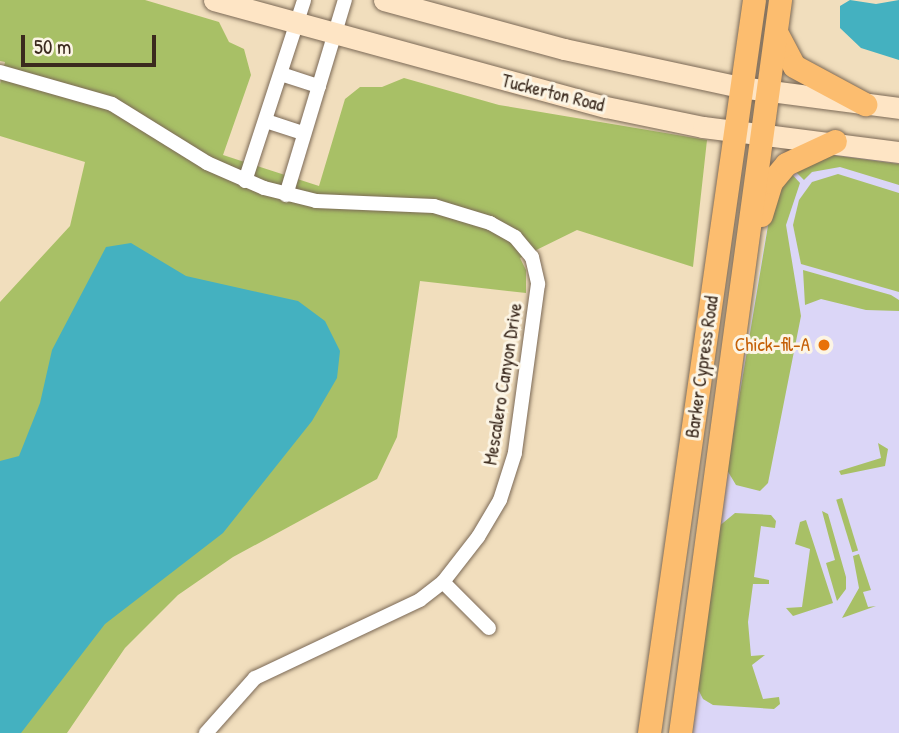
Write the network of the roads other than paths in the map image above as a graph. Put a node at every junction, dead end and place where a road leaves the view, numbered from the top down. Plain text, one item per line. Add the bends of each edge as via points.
1 (215, 0) edge
2 (304, 0) edge
3 (345, 0) edge
4 (384, 0) edge
5 (754, 0) edge
6 (780, 0) edge
7 (297, 24) junction
8 (775, 30) junction
9 (335, 35) junction
10 (0, 72) edge
11 (281, 74) junction
12 (319, 86) junction
13 (740, 87) junction
14 (767, 91) junction
15 (865, 104) junction
16 (899, 107) edge
17 (266, 121) junction
18 (734, 130) junction
19 (760, 133) junction
20 (303, 134) junction
21 (835, 141) junction
22 (899, 152) edge
23 (245, 181) junction
24 (286, 195) junction
25 (744, 261) junction
26 (677, 552) junction
27 (443, 582) junction
28 (489, 628) dead end
29 (681, 722) edge
30 (205, 733) edge
31 (649, 733) edge

1 - 7 main road, Tuckerton Road
2 - 7 street
3 - 9 street
4 - 13 main road via 564,49
5 - 13 main road, Barker Cypress Road
6 - 8 main road, Barker Cypress Road
7 - 9 main road, Tuckerton Road
7 - 11 street
8 - 14 main road, Barker Cypress Road
8 - 15 main road via 794,66
9 - 12 street
9 - 18 main road, Tuckerton Road via 554,95
10 - 23 street, Mescalero Canyon Drive via 113,104
11 - 12 street
11 - 17 street
12 - 20 street
13 - 14 main road
13 - 18 main road, Barker Cypress Road
14 - 15 main road
14 - 19 main road, Barker Cypress Road
15 - 16 main road
17 - 20 street
17 - 23 street
18 - 19 main road, Tuckerton Road
18 - 26 main road, Barker Cypress Road
19 - 21 main road, Tuckerton Road
19 - 25 main road, Barker Cypress Road
20 - 24 street
21 - 22 main road, Tuckerton Road
21 - 25 main road via 806,151 776,174
23 - 24 street, Mescalero Canyon Drive
24 - 27 street, Mescalero Canyon Drive via 316,201 434,206 490,223 515,237 532,257 538,284 515,453 500,500
25 - 29 main road, Barker Cypress Road
26 - 29 main road via 681,619 670,704
26 - 31 main road, Barker Cypress Road
27 - 28 street
27 - 30 street, Mescalero Canyon Drive via 377,622 285,660 255,678

